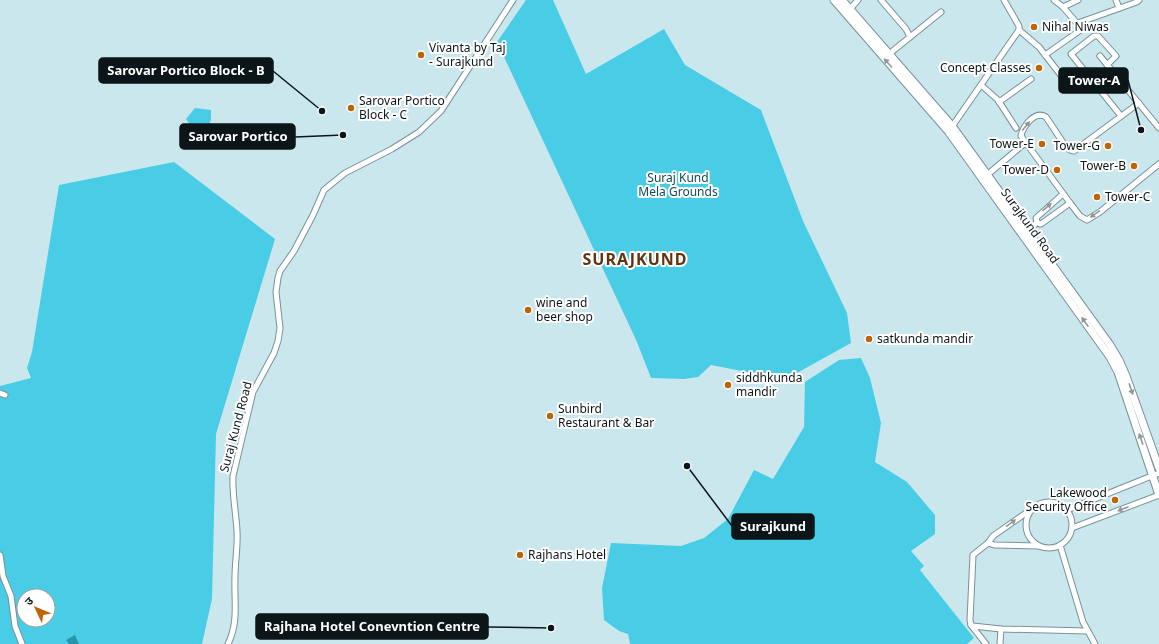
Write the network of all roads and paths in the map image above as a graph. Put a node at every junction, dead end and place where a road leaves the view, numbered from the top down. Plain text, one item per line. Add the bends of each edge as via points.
1 (834, 0) edge
2 (842, 0) edge
3 (858, 0) edge
4 (881, 0) edge
5 (1004, 0) edge
6 (1054, 0) edge
7 (1078, 0) edge
8 (1116, 0) edge
9 (1139, 0) edge
10 (512, 1) edge
11 (1063, 7) junction
12 (1119, 8) junction
13 (850, 9) junction
14 (941, 12) dead end
15 (1078, 23) junction
16 (1019, 30) junction
17 (910, 37) junction
18 (889, 54) junction
19 (1045, 55) junction
20 (1100, 56) dead end
21 (1107, 65) junction
22 (1031, 79) dead end
23 (981, 85) junction
24 (1070, 87) dead end
25 (999, 102) junction
26 (1139, 103) junction
27 (1121, 116) junction
28 (950, 128) junction
29 (1016, 128) dead end
30 (1159, 128) edge
31 (1025, 143) junction
32 (1159, 164) edge
33 (979, 168) junction
34 (987, 175) junction
35 (1063, 194) junction
36 (1070, 203) junction
37 (1037, 222) junction
38 (1027, 235) junction
39 (1159, 468) edge
40 (1156, 474) edge
41 (1159, 495) edge
42 (1036, 506) junction
43 (1067, 510) junction
44 (1072, 528) junction
45 (988, 543) junction
46 (1060, 545) junction
47 (1039, 546) junction
48 (0, 555) edge
49 (971, 624) junction
50 (1001, 629) junction
51 (1087, 631) junction
52 (22, 644) edge
53 (228, 644) edge
54 (986, 644) edge
55 (1000, 644) edge
56 (1095, 644) edge

28 -> 1 main road, Surajkund Road
2 - 13 main road, Surajkund Road
3 - 13 street
4 - 17 street via 906,28
5 - 16 street
6 - 11 street
7 - 11 street
8 - 12 street
9 - 12 street
10 - 53 street, Suraj Kund Road via 441,111 419,132 345,173 327,186 294,251 280,271 276,285 280,328 278,341 253,392 233,476 238,536 236,622
11 - 15 street
12 - 15 street
13 - 18 main road, Surajkund Road
14 - 17 street
15 - 19 street via 1082,27 1081,30
16 - 19 street
16 - 23 street
17 - 18 street
18 - 28 main road, Surajkund Road
19 - 24 street
20 - 21 street
21 - 26 street
21 - 27 street via 1116,56 1098,36 1094,36 1071,54
22 - 25 street
23 - 25 street
23 - 28 street
25 - 29 street
26 - 27 street
26 - 30 street
31 -> 27 street via 1021,136 1022,131 1038,115 1046,117 1066,147 1074,151
28 - 33 main road, Surajkund Road
31 - 34 street
31 - 35 street
32 -> 36 street via 1087,220 1080,216
33 - 34 main road, Surajkund Road
33 - 38 main road, Surajkund Road
34 - 38 main road, Surajkund Road
35 - 36 street
37 -> 35 street via 1036,218
36 - 37 street via 1041,224
37 - 38 street
38 -> 39 main road, Surajkund Road via 1119,360
40 -> 38 main road, Surajkund Road via 1114,363
40 - 41 main road, Surajkund Road
40 - 43 street
41 -> 44 street
42 - 43 street via 1052,502 1061,504
45 -> 42 street via 993,536
42 - 47 street via 1029,513 1026,522 1027,532
43 - 44 street via 1072,518
44 - 46 street via 1068,538
45 - 47 street
45 - 49 street via 973,556
46 - 47 street via 1050,548
46 - 51 street
48 - 52 street via 3,576 11,596 15,626
49 - 50 street
49 - 54 street
50 - 51 street
50 - 55 street
51 - 56 street

